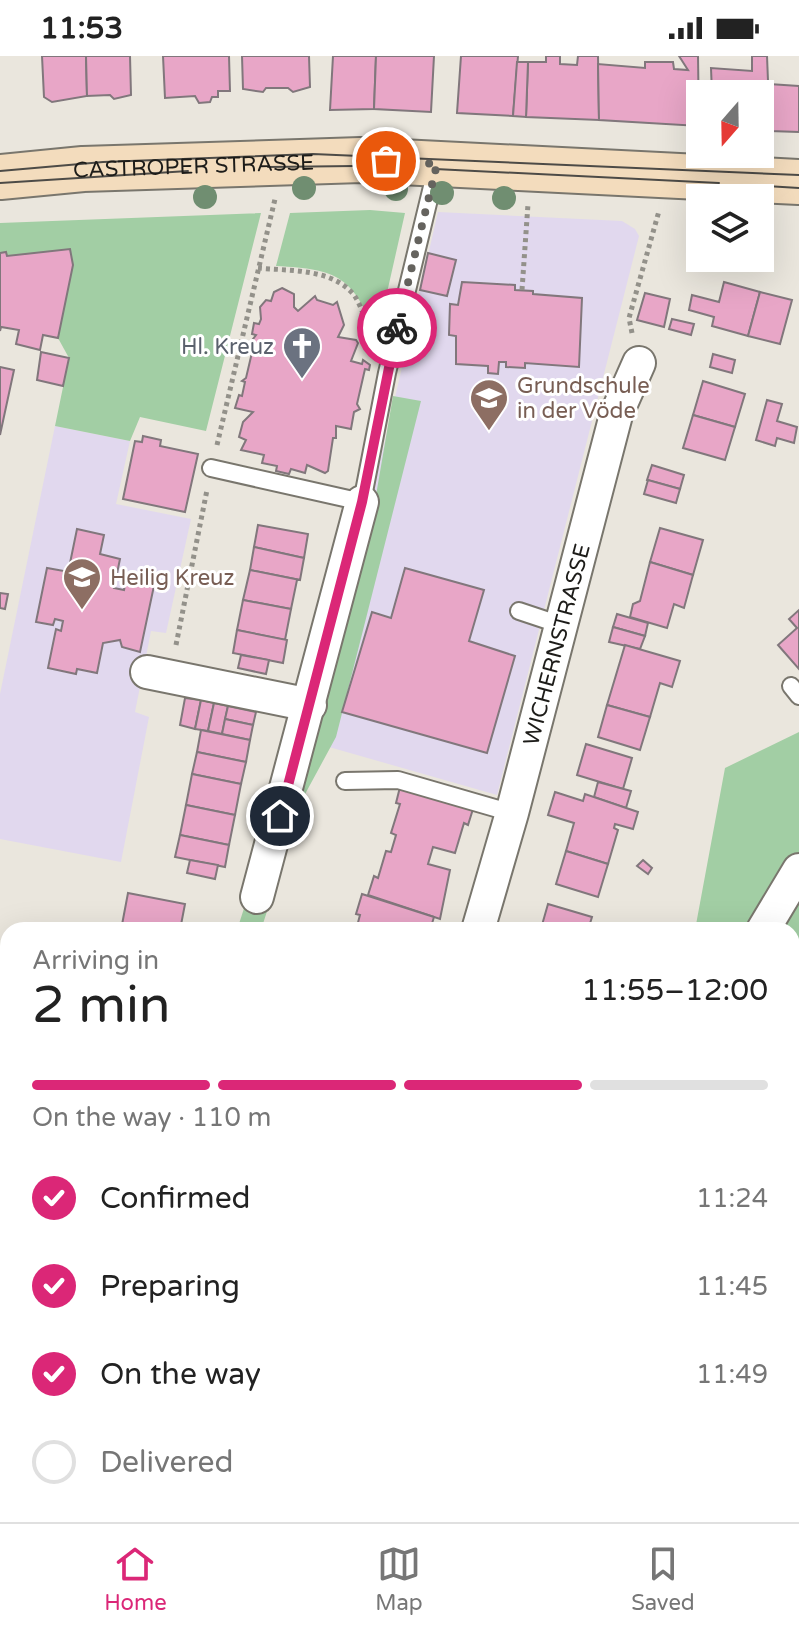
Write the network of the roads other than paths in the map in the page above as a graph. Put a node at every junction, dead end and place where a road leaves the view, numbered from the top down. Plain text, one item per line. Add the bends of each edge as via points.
1 (437, 164) junction
2 (0, 177) edge
3 (799, 182) edge
4 (639, 363) road end
5 (211, 468) road end
6 (362, 502) junction
7 (519, 611) dead end
8 (561, 625) junction
9 (158, 674) road end
10 (310, 705) junction
11 (345, 781) dead end
12 (512, 813) junction
13 (799, 870) edge
14 (257, 897) dead end
15 (480, 922) edge
16 (768, 922) edge

1 - 2 main road, CASTROPER STRASSE via 287,161
1 - 3 main road, CASTROPER STRASSE
1 - 6 lane
4 - 8 street, WICHERNSTRASSE via 616,415
5 - 6 lane
6 - 10 street
7 - 8 lane
8 - 12 street, WICHERNSTRASSE
9 - 10 street
10 - 14 street
11 - 12 lane via 398,780
12 - 15 street, WICHERNSTRASSE
13 - 16 street

